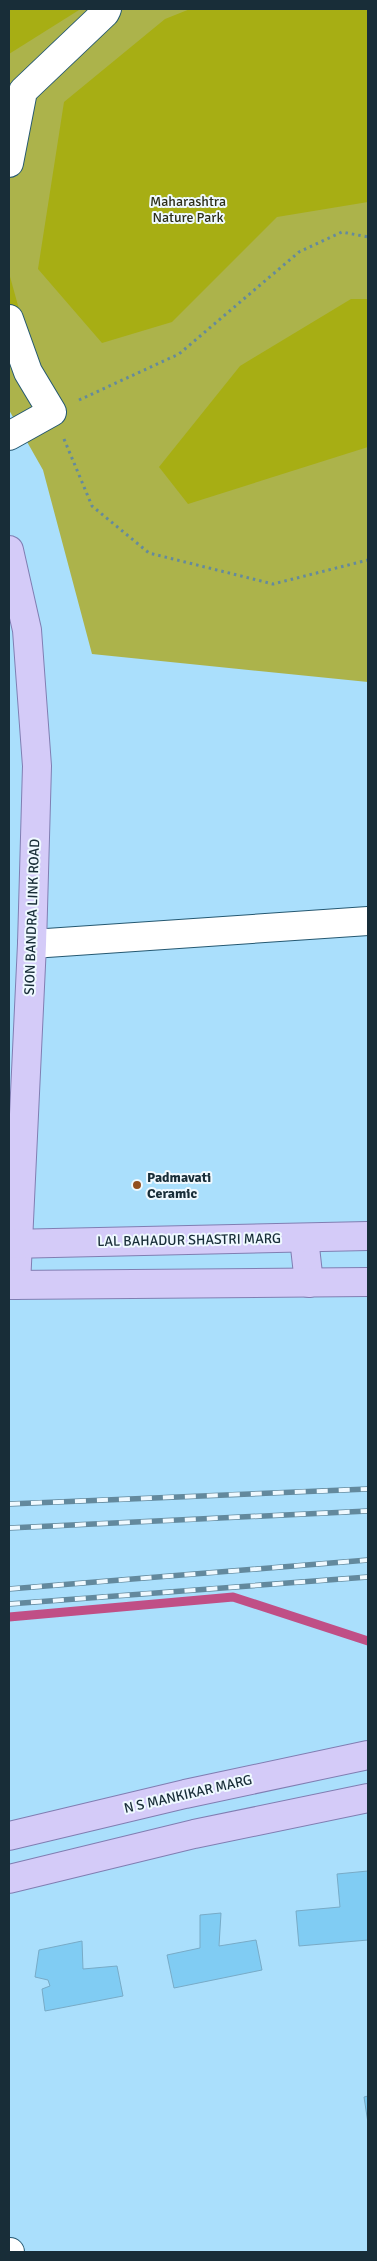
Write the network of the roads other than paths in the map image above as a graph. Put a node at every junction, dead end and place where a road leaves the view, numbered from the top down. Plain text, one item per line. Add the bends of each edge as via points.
1 (107, 9) edge
2 (9, 163) edge
3 (9, 319) edge
4 (9, 436) edge
5 (9, 550) edge
6 (368, 921) edge
7 (32, 944) junction
8 (368, 1236) edge
9 (304, 1238) junction
10 (14, 1244) edge
11 (368, 1282) edge
12 (308, 1283) junction
13 (12, 1285) edge
14 (368, 1755) edge
15 (185, 1794) junction
16 (368, 1798) edge
17 (194, 1834) junction
18 (9, 1836) edge
19 (9, 1879) edge

1 - 2 street via 23,91
3 - 4 street via 28,372 52,412
5 - 7 main road, SION BANDRA LINK ROAD via 27,630 37,766
6 - 7 street
7 - 10 main road, SION BANDRA LINK ROAD
8 - 9 main road, LAL BAHADUR SHASTRI MARG
9 - 10 main road, LAL BAHADUR SHASTRI MARG
9 - 12 main road
10 - 13 main road, SION BANDRA LINK ROAD
11 - 12 main road
12 - 13 main road
14 - 15 main road, N S MANKIKAR MARG
15 - 17 main road
15 - 18 main road, N S MANKIKAR MARG
16 - 17 main road
17 - 19 main road

